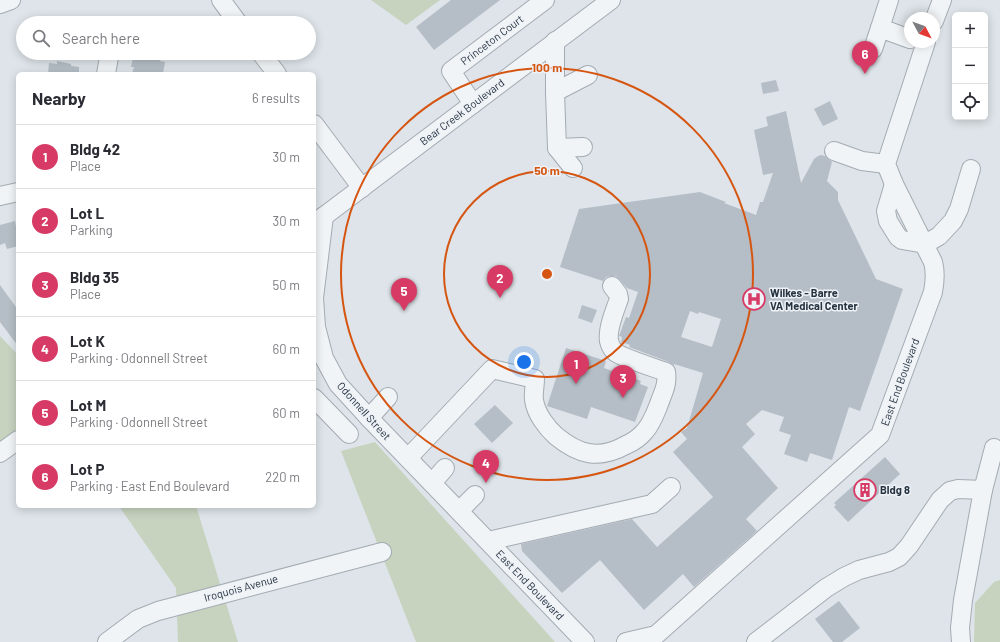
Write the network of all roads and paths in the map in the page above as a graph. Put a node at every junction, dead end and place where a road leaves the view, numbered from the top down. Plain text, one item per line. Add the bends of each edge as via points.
1 (11, 0) edge
2 (221, 0) edge
3 (546, 0) edge
4 (889, 0) edge
5 (942, 0) edge
6 (607, 1) edge
7 (0, 4) edge
8 (937, 12) edge
9 (233, 16) edge
10 (880, 28) junction
11 (904, 36) edge
12 (555, 41) junction
13 (918, 48) edge
14 (873, 49) dead end
15 (266, 60) edge
16 (275, 72) edge
17 (588, 75) dead end
18 (555, 92) junction
19 (473, 104) junction
20 (316, 127) edge
21 (583, 147) dead end
22 (557, 148) junction
23 (834, 151) dead end
24 (886, 164) junction
25 (573, 168) dead end
26 (971, 169) dead end
27 (362, 188) junction
28 (16, 192) edge
29 (0, 196) edge
30 (319, 220) edge
31 (924, 244) junction
32 (316, 267) edge
33 (612, 286) dead end
34 (316, 327) edge
35 (388, 397) dead end
36 (316, 400) edge
37 (369, 418) junction
38 (349, 434) dead end
39 (16, 442) edge
40 (994, 448) dead end
41 (0, 454) edge
42 (408, 458) junction
43 (445, 468) dead end
44 (432, 483) junction
45 (671, 487) dead end
46 (983, 490) junction
47 (475, 495) dead end
48 (459, 511) junction
49 (482, 535) junction
50 (382, 552) dead end
51 (108, 642) edge
52 (584, 642) edge
53 (626, 642) edge
54 (756, 642) edge
55 (961, 642) edge

1 - 7 street
2 - 9 street
3 - 19 street, Princeton Court via 450,71
4 - 10 street
5 - 8 street
6 - 12 street, Bear Creek Boulevard
10 - 11 street
10 - 14 street
12 - 18 street
12 - 19 street, Bear Creek Boulevard
13 - 24 street
15 - 16 street
17 - 18 street
18 - 22 street
19 - 27 street, Bear Creek Boulevard
20 - 27 street
21 - 22 street
22 - 25 street
23 - 24 street via 862,161
24 - 31 street, East End Boulevard
26 - 31 street via 953,221 939,236
27 - 30 street, Bear Creek Boulevard
28 - 29 street
30 - 32 street, Odonnell Street
31 - 53 street, East End Boulevard via 935,269 933,292 880,435 656,635
33 - 42 street via 619,299 610,332 611,347 623,356 666,372 667,381 653,420 634,441 604,454 589,454 575,449 550,430 541,417 534,401 535,379 492,365
34 - 37 street, Odonnell Street via 324,358 338,384
35 - 37 street
36 - 38 street
37 - 42 street, Odonnell Street
39 - 41 street
40 - 46 street
42 - 44 street, Odonnell Street
43 - 44 street
44 - 48 street, Odonnell Street
45 - 49 street via 652,504
46 - 54 street via 950,491 940,500 899,557 844,577
46 - 55 street via 963,600
47 - 48 street
48 - 49 street, Odonnell Street
49 - 52 street, East End Boulevard
50 - 51 street, Iroquois Avenue via 158,611 138,619

